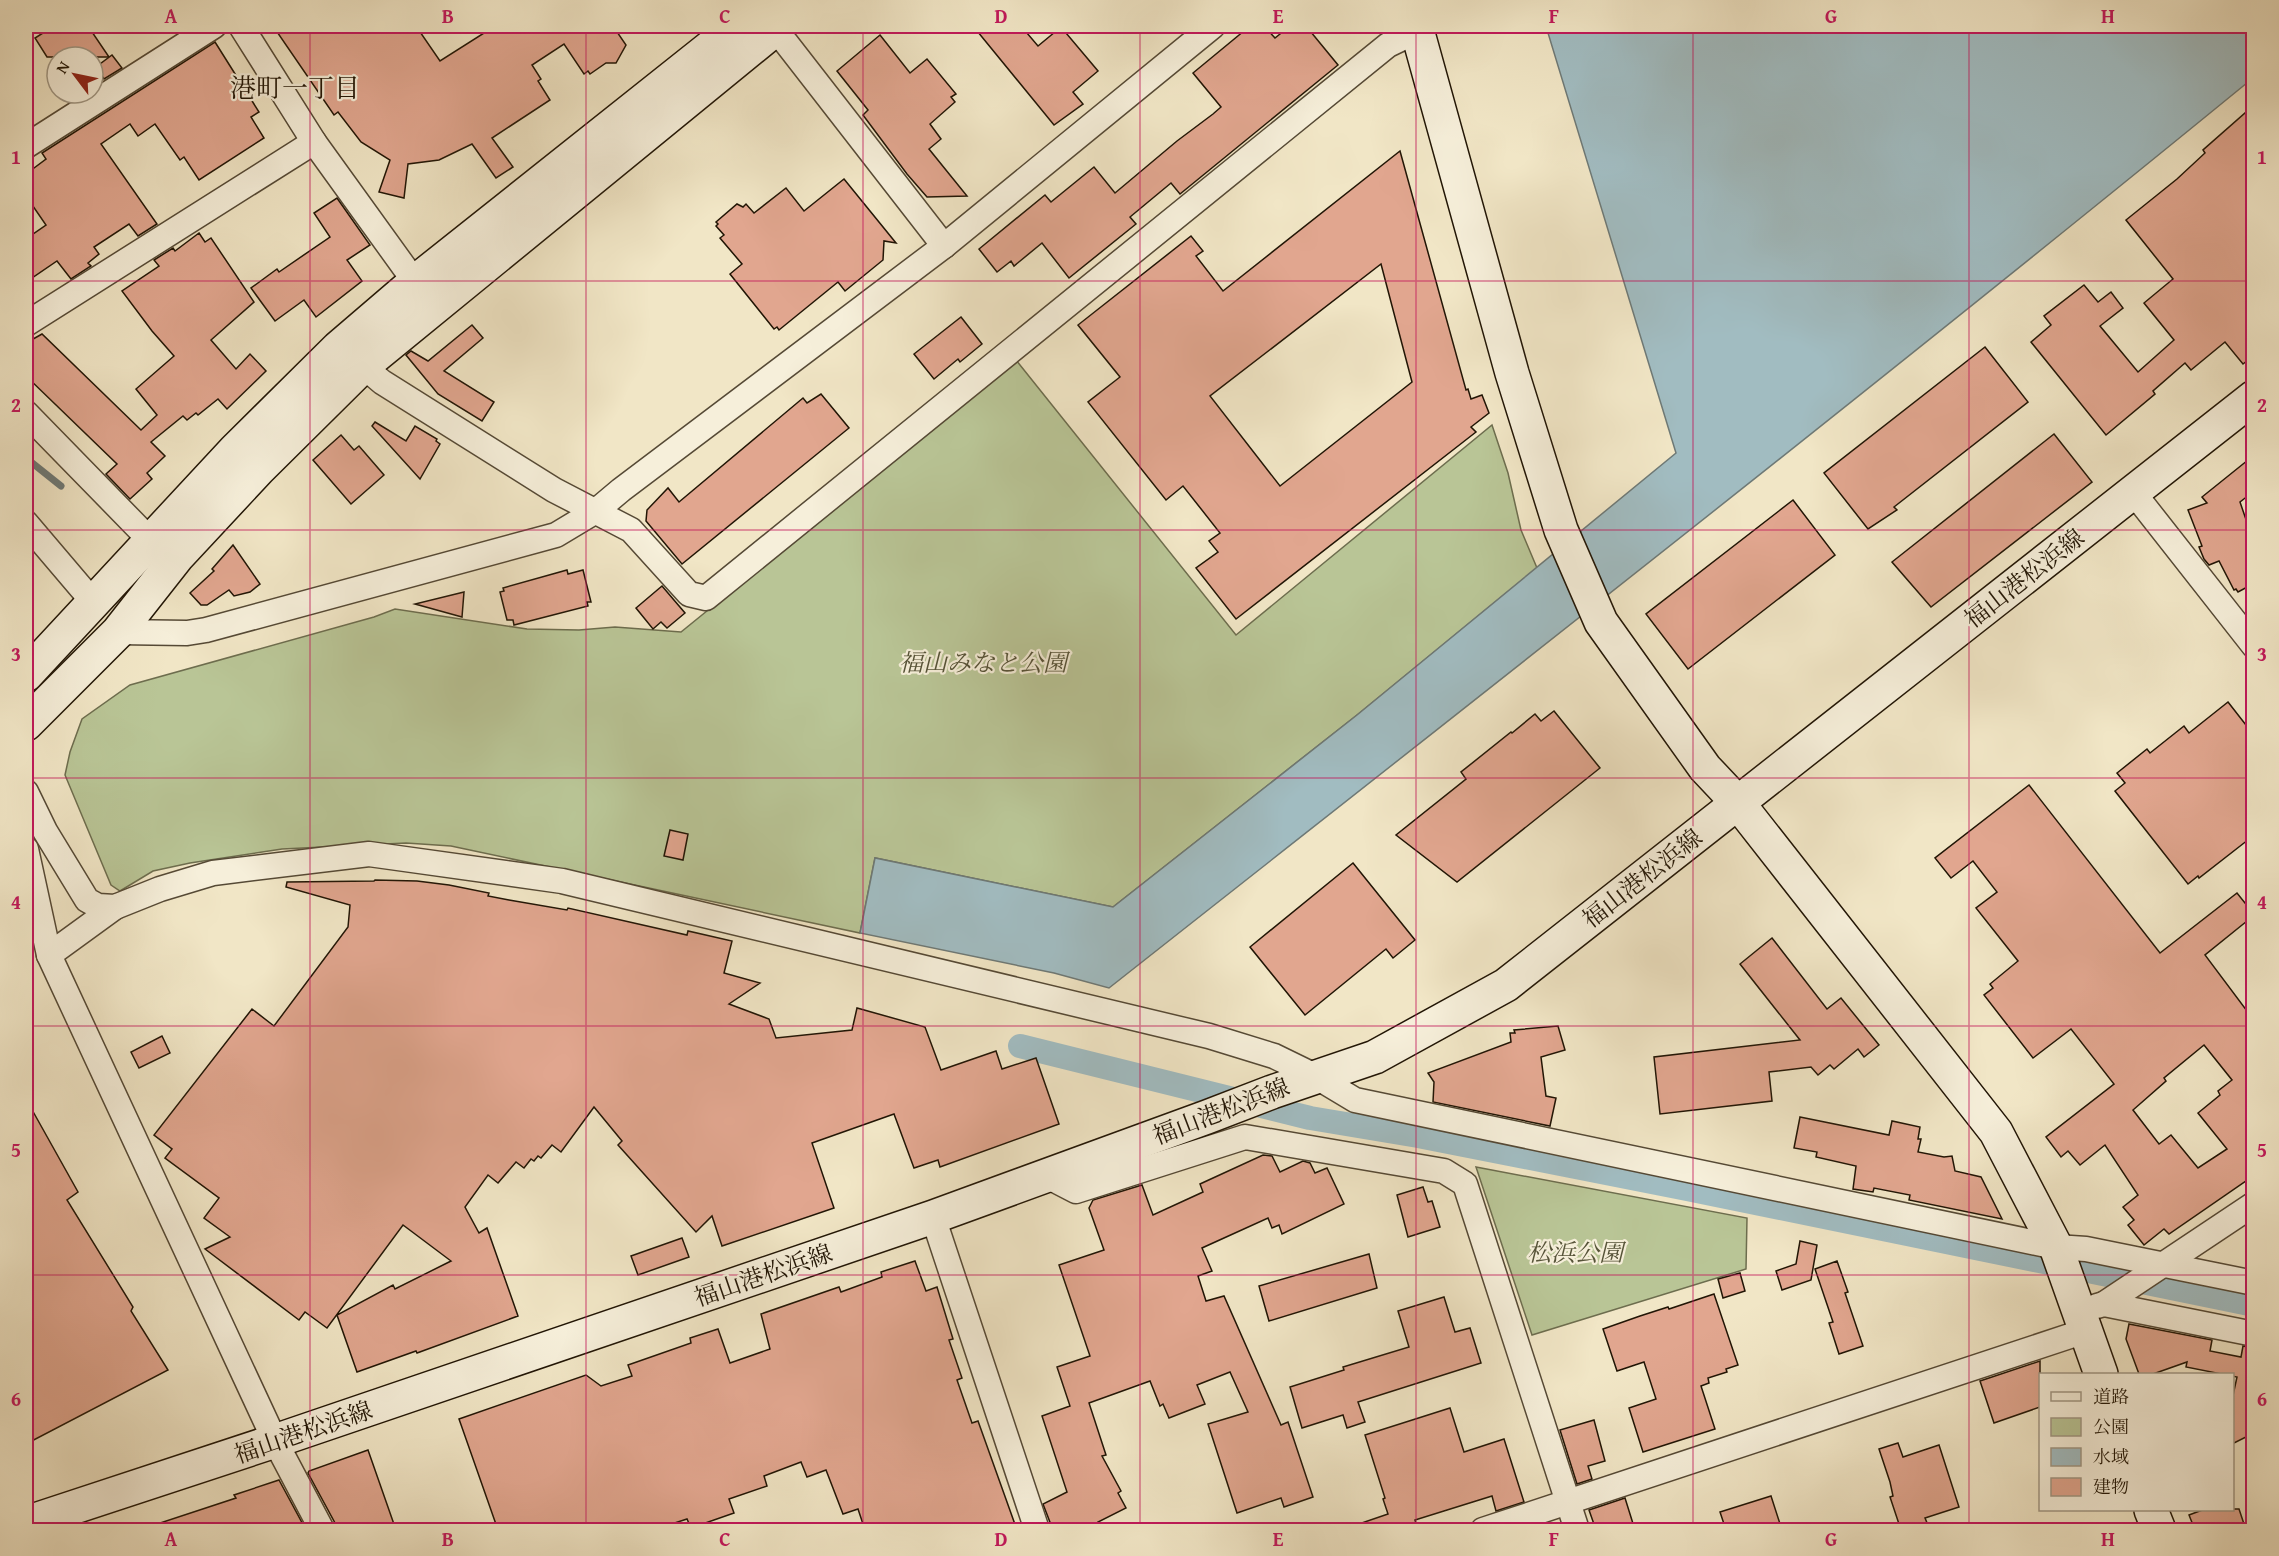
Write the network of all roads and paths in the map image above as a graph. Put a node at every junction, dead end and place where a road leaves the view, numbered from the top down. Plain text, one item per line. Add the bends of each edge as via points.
1 (214, 26) edge
2 (241, 26) edge
3 (737, 26) edge
4 (776, 26) edge
5 (1213, 26) edge
6 (1417, 28) edge
7 (314, 142) junction
8 (26, 146) edge
9 (944, 246) junction
10 (415, 282) junction
11 (26, 324) edge
12 (363, 366) junction
13 (2253, 397) edge
14 (26, 413) edge
15 (2133, 492) junction
16 (596, 511) junction
17 (26, 523) edge
18 (151, 541) junction
19 (94, 603) junction
20 (118, 632) junction
21 (2253, 646) edge
22 (26, 675) edge
23 (26, 724) edge
24 (26, 792) edge
25 (1738, 803) junction
26 (26, 849) edge
27 (115, 907) junction
28 (49, 955) junction
29 (1315, 1076) junction
30 (1047, 1176) junction
31 (2253, 1204) edge
32 (933, 1216) junction
33 (2056, 1247) junction
34 (2162, 1264) junction
35 (2253, 1283) edge
36 (2090, 1315) junction
37 (2253, 1334) edge
38 (2101, 1373) edge
39 (275, 1441) junction
40 (1568, 1503) junction
41 (2152, 1511) edge
42 (26, 1523) edge
43 (322, 1530) edge
44 (1037, 1530) edge
45 (1483, 1530) edge
46 (1577, 1530) edge
47 (2159, 1530) edge

1 - 8 street
2 - 7 street
3 - 10 street
4 - 9 street
4 - 12 street
5 - 9 street
6 - 16 street via 1388,45 706,598 689,594 631,530
6 - 25 street via 1518,394 1561,530 1601,622 1705,768
7 - 10 street
7 - 11 street
9 - 16 street
10 - 18 street via 330,356
12 - 16 street via 382,382 554,490
12 - 20 street via 242,486 177,557
13 - 15 street, 福山港松浜線
14 - 18 street
15 - 21 street
15 - 25 street, 福山港松浜線
16 - 20 street via 556,535 206,630
17 - 19 street
18 - 19 street
19 - 22 street
20 - 23 street
24 - 27 street via 87,900 98,906
25 - 29 street, 福山港松浜線 via 1506,985 1375,1057
25 - 33 street via 1996,1132
26 - 28 street
27 - 28 street
27 - 29 street via 213,873 369,854 392,857 574,884 1209,1036 1274,1056
28 - 39 street
29 - 30 street, 福山港松浜線
29 - 33 street via 1355,1100
30 - 32 street, 福山港松浜線
30 - 40 street via 1076,1191 1245,1137 1444,1171 1458,1179 1465,1184
31 - 34 street
32 - 39 street, 福山港松浜線
32 - 44 street
33 - 34 street
33 - 36 street
34 - 35 street
34 - 36 street
36 - 37 street
36 - 38 street
36 - 40 street
39 - 42 street, 福山港松浜線
39 - 43 street
40 - 45 street
40 - 46 street
41 - 47 street

